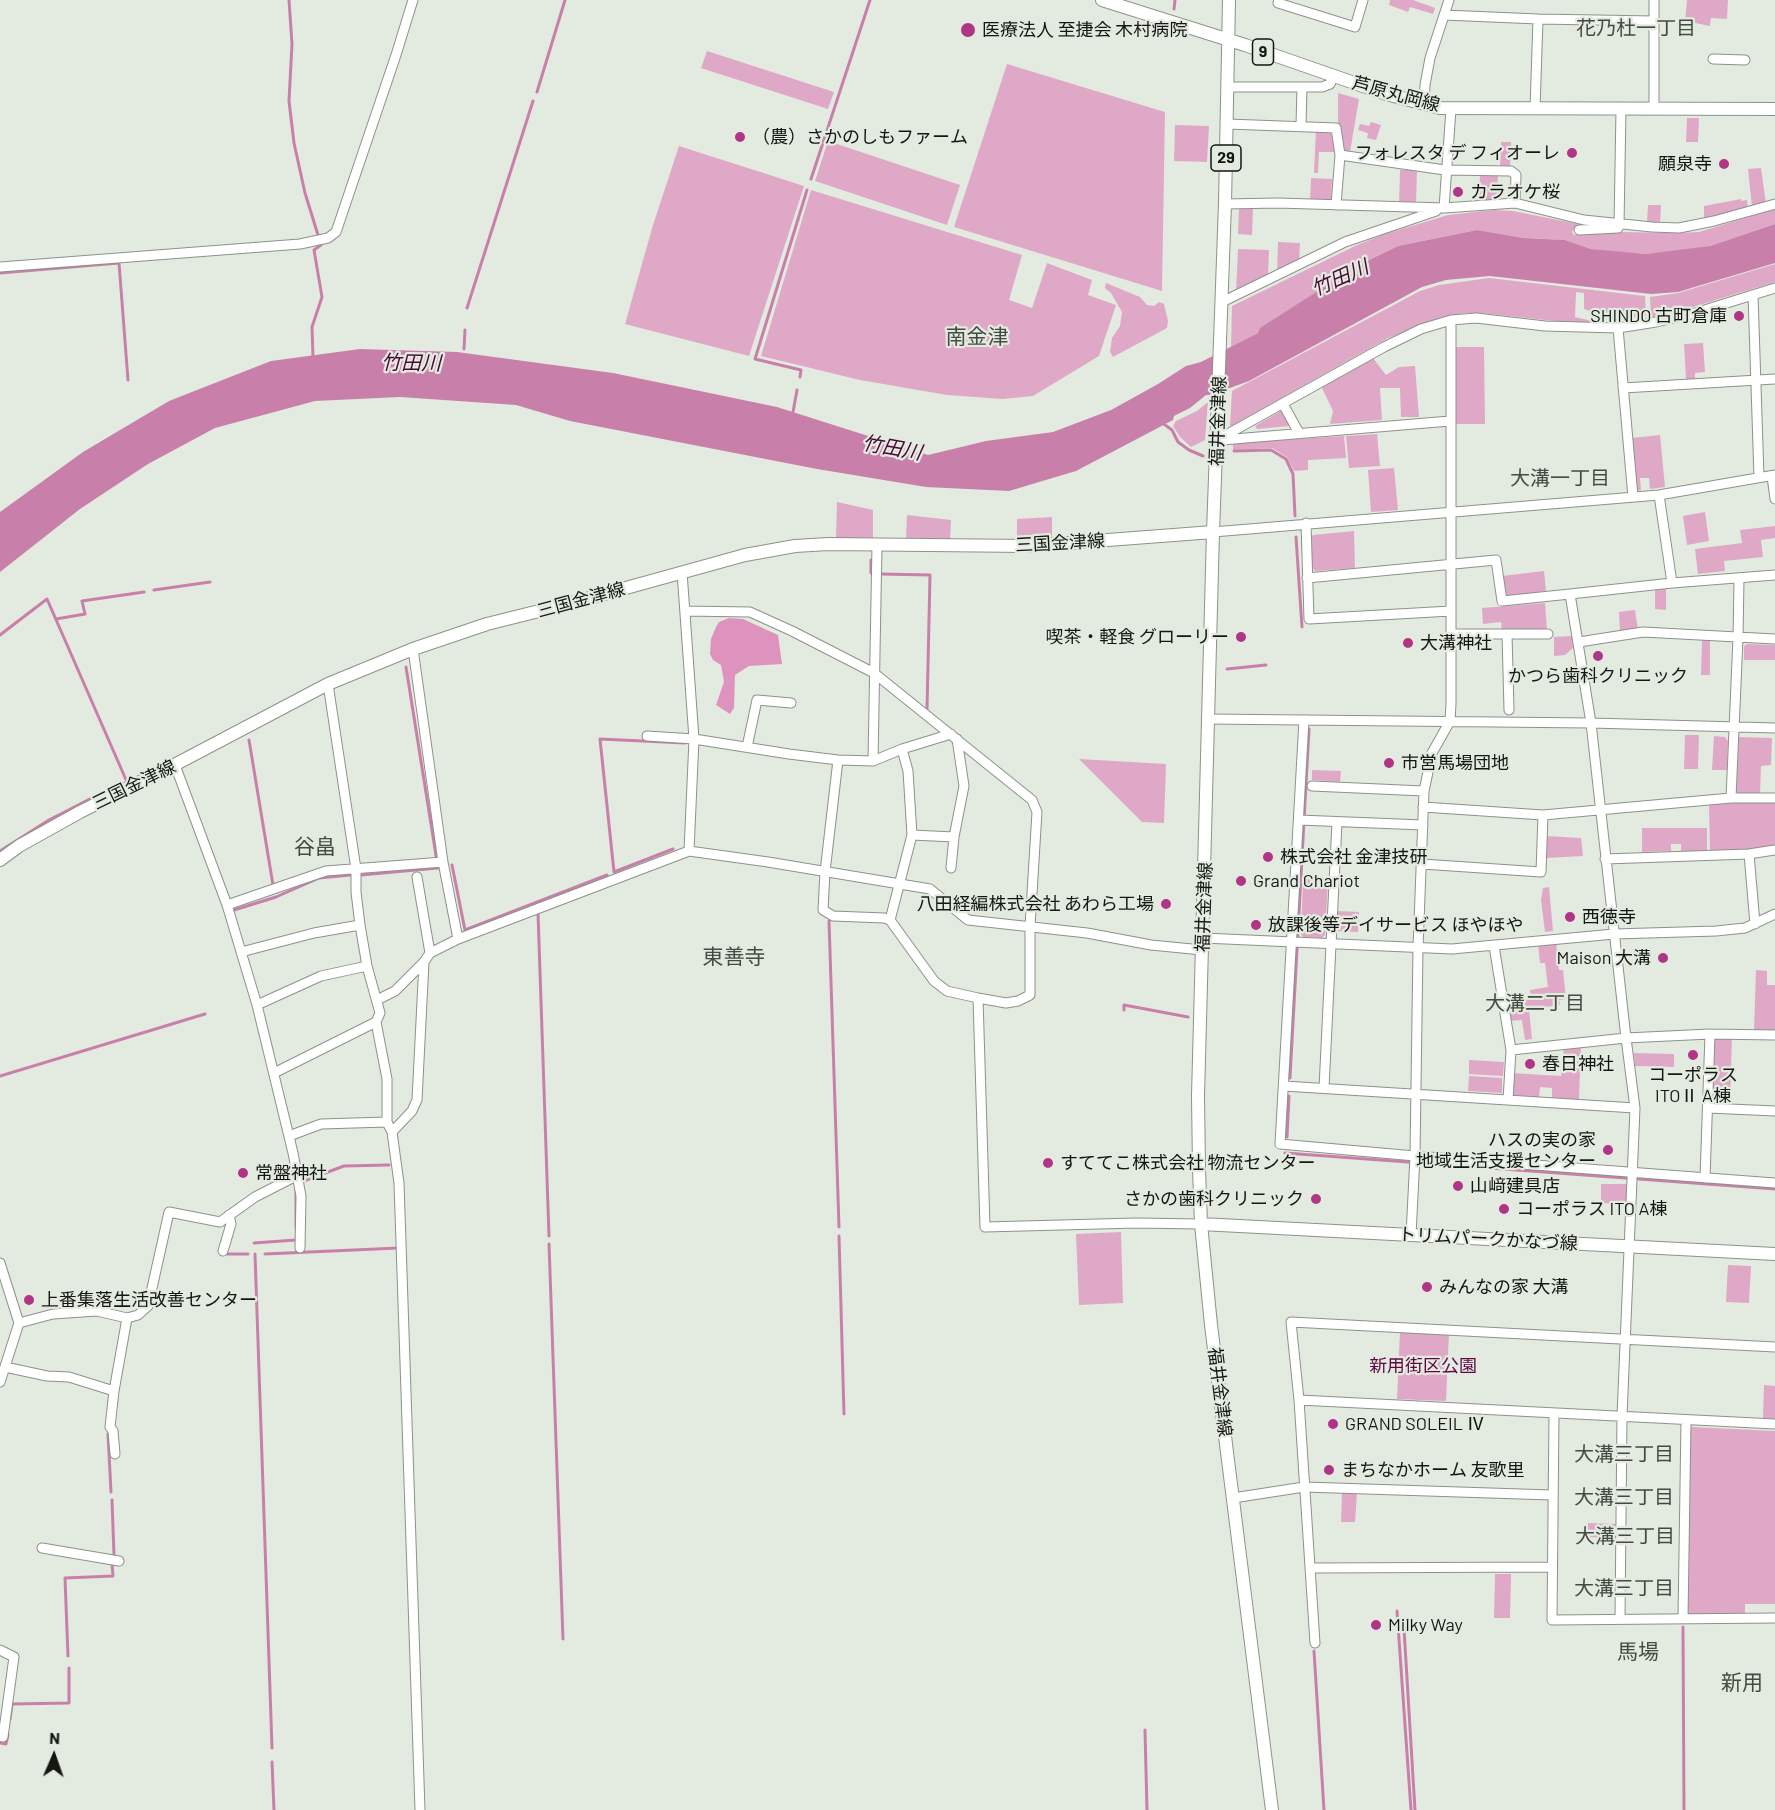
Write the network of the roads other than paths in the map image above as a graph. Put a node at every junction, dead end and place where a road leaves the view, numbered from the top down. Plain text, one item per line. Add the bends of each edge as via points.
1 (413, 0) edge
2 (1102, 0) edge
3 (1229, 0) edge
4 (1278, 0) edge
5 (1363, 0) edge
6 (1449, 0) edge
7 (1654, 0) edge
8 (1444, 15) junction
9 (1538, 19) junction
10 (1654, 21) junction
11 (1228, 40) junction
12 (1713, 59) dead end
13 (1744, 60) dead end
14 (1334, 76) junction
15 (1227, 87) junction
16 (1302, 87) junction
17 (1424, 104) junction
18 (1451, 109) junction
19 (1535, 109) junction
20 (1621, 109) junction
21 (1654, 109) junction
22 (1775, 109) edge
23 (1227, 124) junction
24 (1301, 125) junction
25 (1340, 155) junction
26 (1445, 170) junction
27 (1515, 203) junction
28 (1225, 204) junction
29 (1775, 204) edge
30 (1336, 206) junction
31 (1444, 208) junction
32 (1619, 225) junction
33 (1579, 230) dead end
34 (0, 267) edge
35 (1775, 288) edge
36 (1753, 295) junction
37 (1222, 302) junction
38 (1450, 320) junction
39 (1618, 328) junction
40 (1775, 379) edge
41 (1757, 380) junction
42 (1623, 388) junction
43 (1282, 404) junction
44 (1450, 421) junction
45 (1299, 433) junction
46 (1217, 437) junction
47 (1773, 475) edge
48 (1759, 477) junction
49 (1659, 495) junction
50 (1633, 497) junction
51 (1775, 499) edge
52 (1450, 511) junction
53 (1306, 523) junction
54 (1214, 532) junction
55 (877, 545) junction
56 (1450, 563) junction
57 (682, 572) junction
58 (1775, 575) edge
59 (1307, 578) junction
60 (1739, 579) junction
61 (1672, 583) junction
62 (1570, 594) junction
63 (685, 611) junction
64 (1451, 611) junction
65 (1452, 634) junction
66 (1507, 634) junction
67 (1548, 634) dead end
68 (1738, 638) junction
69 (1775, 639) edge
70 (1579, 642) junction
71 (413, 648) junction
72 (874, 673) junction
73 (328, 684) junction
74 (791, 703) dead end
75 (1509, 710) dead end
76 (1208, 719) junction
77 (1304, 720) junction
78 (1450, 721) junction
79 (1592, 723) junction
80 (1735, 726) junction
81 (1775, 728) edge
82 (647, 736) dead end
83 (954, 736) junction
84 (694, 739) junction
85 (747, 747) junction
86 (902, 748) junction
87 (838, 760) junction
88 (873, 761) junction
89 (175, 765) junction
90 (1312, 786) dead end
91 (1424, 791) junction
92 (1731, 798) junction
93 (1775, 798) edge
94 (1424, 807) junction
95 (1600, 810) junction
96 (1544, 815) junction
97 (1299, 820) junction
98 (1337, 822) junction
99 (1423, 825) junction
100 (912, 835) junction
101 (954, 837) junction
102 (1775, 850) edge
103 (689, 851) junction
104 (1749, 854) junction
105 (1605, 859) junction
106 (0, 860) edge
107 (443, 862) junction
108 (1422, 864) junction
109 (951, 868) dead end
110 (356, 869) junction
111 (825, 872) junction
112 (417, 877) dead end
113 (899, 884) junction
114 (226, 905) junction
115 (1775, 914) edge
116 (890, 920) junction
117 (1755, 924) junction
118 (360, 925) junction
119 (1030, 926) junction
120 (1614, 934) junction
121 (458, 939) junction
122 (1292, 942) junction
123 (1332, 943) junction
124 (1203, 944) junction
125 (1494, 946) junction
126 (1418, 948) junction
127 (242, 952) junction
128 (430, 953) junction
129 (424, 962) junction
130 (367, 966) junction
131 (978, 998) junction
132 (377, 1000) junction
133 (257, 1005) junction
134 (376, 1022) junction
135 (1710, 1034) junction
136 (1775, 1035) edge
137 (1626, 1038) junction
138 (1510, 1050) junction
139 (274, 1073) junction
140 (1284, 1086) junction
141 (1324, 1088) junction
142 (1416, 1095) junction
143 (1508, 1100) junction
144 (1635, 1108) junction
145 (1708, 1108) junction
146 (1775, 1111) edge
147 (387, 1122) junction
148 (392, 1132) junction
149 (288, 1136) junction
150 (1415, 1156) junction
151 (1634, 1174) junction
152 (296, 1176) junction
153 (1705, 1178) junction
154 (1775, 1183) edge
155 (229, 1215) junction
156 (1201, 1224) junction
157 (1411, 1235) junction
158 (1631, 1246) junction
159 (300, 1248) dead end
160 (223, 1251) dead end
161 (1775, 1254) edge
162 (0, 1263) edge
163 (127, 1318) junction
164 (19, 1323) junction
165 (1626, 1340) junction
166 (1775, 1347) edge
167 (5, 1367) junction
168 (0, 1382) edge
169 (114, 1390) junction
170 (1299, 1400) junction
171 (1554, 1414) junction
172 (1623, 1416) junction
173 (1686, 1420) junction
174 (1775, 1424) edge
175 (115, 1454) dead end
176 (1304, 1487) junction
177 (1552, 1495) junction
178 (1233, 1498) junction
179 (42, 1548) dead end
180 (118, 1561) dead end
181 (1551, 1567) junction
182 (1310, 1568) junction
183 (1683, 1618) junction
184 (1775, 1618) edge
185 (1620, 1619) junction
186 (1315, 1643) dead end
187 (0, 1650) edge
188 (0, 1736) edge
189 (420, 1810) edge
190 (1272, 1810) edge

1 - 34 street via 336,232 328,238 300,244
2 - 11 main road, 芦原丸岡線 / 9
3 - 11 main road, 福井金津線 / 29
4 - 5 street via 1355,27
6 - 8 street
7 - 10 street
8 - 9 street
8 - 17 street via 1430,58
9 - 10 street
9 - 19 street
10 - 21 street
11 - 14 main road, 芦原丸岡線 / 9
11 - 15 main road, 福井金津線 / 29
12 - 13 street
14 - 16 street via 1330,84 1322,87
14 - 17 main road, 芦原丸岡線 / 9
15 - 16 street
15 - 23 main road, 福井金津線 / 29
16 - 24 street
17 - 18 main road, 芦原丸岡線 / 9
18 - 19 main road, 芦原丸岡線 / 9
18 - 26 street
19 - 20 main road, 芦原丸岡線 / 9
20 - 21 main road, 芦原丸岡線 / 9
20 - 32 street
21 - 22 main road, 芦原丸岡線 / 9
23 - 24 street
23 - 28 main road, 福井金津線 / 29
24 - 25 street via 1336,128
25 - 26 street
25 - 30 street
26 - 27 street via 1511,171 1515,175
26 - 31 street
27 - 31 street
27 - 32 street
28 - 30 street
28 - 37 main road, 福井金津線 / 29
29 - 32 street via 1679,228
30 - 31 street
31 - 37 street via 1345,242
32 - 33 street
35 - 36 street
36 - 39 street via 1695,313
36 - 41 street
37 - 46 main road, 福井金津線 / 29
38 - 39 street via 1476,318 1545,326
38 - 43 street via 1384,347
38 - 44 street
39 - 42 street
40 - 41 street
41 - 42 street
41 - 48 street
42 - 50 street
43 - 45 street
43 - 46 street
44 - 45 street
44 - 52 street
45 - 46 street
46 - 54 main road, 福井金津線 / 29
47 - 48 street
47 - 51 street
48 - 49 street
49 - 50 street
49 - 61 street
50 - 52 street
52 - 53 street
52 - 56 street
53 - 54 street
53 - 59 street
54 - 55 main road, 三国金津線 via 1029,546
54 - 76 main road, 福井金津線 / 29
55 - 57 main road, 三国金津線 via 795,546
55 - 72 street
56 - 59 street
56 - 62 street via 1496,560 1502,602
56 - 64 street
57 - 63 street
57 - 71 main road, 三国金津線
58 - 60 street
59 - 64 street via 1309,620
60 - 61 street
60 - 68 street
61 - 62 street
62 - 70 street
63 - 72 street via 750,612
63 - 84 street
64 - 65 street
65 - 66 street
65 - 78 street
66 - 67 street
66 - 75 street
68 - 69 street
68 - 70 street via 1643,632
68 - 80 street
70 - 79 street
71 - 73 main road, 三国金津線
71 - 107 street
72 - 83 street
72 - 88 street
73 - 89 main road, 三国金津線
73 - 110 street
74 - 85 street via 757,700
76 - 77 street
76 - 124 main road, 福井金津線 / 29
77 - 78 street
77 - 97 street
78 - 79 street
78 - 91 street via 1432,753
79 - 80 street
79 - 95 street
80 - 81 street
80 - 92 street
82 - 84 street
83 - 86 street
83 - 101 street via 964,786
83 - 119 street via 1032,800 1036,812
84 - 85 street
84 - 103 street
85 - 87 street
86 - 88 street
86 - 100 street via 908,771
87 - 88 street
87 - 111 street
89 - 106 main road, 三国金津線 via 80,812
89 - 114 street
90 - 91 street
91 - 94 street
92 - 93 street
92 - 95 street
94 - 96 street
94 - 99 street
95 - 96 street
95 - 105 street
96 - 108 street via 1541,872
97 - 98 street
97 - 122 street
98 - 99 street
98 - 123 street
99 - 108 street
100 - 101 street
100 - 113 street
101 - 109 street
102 - 104 street
103 - 111 street
103 - 121 street
104 - 105 street
104 - 117 street
105 - 120 street
107 - 110 street
107 - 121 street
108 - 126 street
110 - 114 street via 326,871
110 - 118 street
111 - 113 street
111 - 116 street via 823,910 833,916
112 - 128 street
113 - 116 street
113 - 119 street via 930,890 968,920
114 - 127 street
115 - 117 street
116 - 131 street via 934,981 947,991
117 - 120 street via 1716,931
118 - 127 street
118 - 130 street
119 - 124 street via 1151,945
119 - 131 street via 1030,996 1006,1003
120 - 125 street
120 - 137 street
121 - 128 street
122 - 123 street
122 - 124 street
122 - 140 street
123 - 126 street
123 - 141 street
124 - 156 main road, 福井金津線 / 29 via 1198,1096
125 - 126 street
125 - 138 street
126 - 142 street
127 - 133 street
128 - 129 street
129 - 132 street via 395,991
129 - 148 street via 417,1100
130 - 132 street
130 - 133 street via 321,976
131 - 156 street via 985,1227
132 - 134 street via 380,1013
133 - 139 street
134 - 139 street
134 - 147 street via 387,1079
135 - 136 street
135 - 137 street
135 - 145 street
137 - 138 street
137 - 144 street
138 - 143 street
139 - 149 street
140 - 141 street
140 - 150 street via 1281,1144
141 - 142 street
142 - 143 street
142 - 150 street
143 - 144 street
144 - 151 street
145 - 146 street
145 - 153 street
147 - 148 street
147 - 149 street via 321,1124
148 - 189 street via 400,1204
149 - 152 street
150 - 151 street
150 - 157 street
151 - 153 street
151 - 158 street
152 - 155 street
152 - 159 street via 301,1196
153 - 154 street
155 - 160 street via 231,1224
155 - 163 street via 220,1222 169,1212 148,1306
156 - 157 main road, トリムパークかなづ線
156 - 178 main road, 福井金津線 / 29
157 - 158 main road, トリムパークかなづ線
158 - 161 main road, トリムパークかなづ線
158 - 165 street
162 - 164 street
163 - 164 street via 97,1311 53,1314
163 - 169 street
164 - 167 street
165 - 166 street
165 - 170 street via 1291,1322
165 - 172 street
167 - 168 street
167 - 169 street via 69,1377
169 - 175 street via 110,1427
170 - 171 street
170 - 176 street
171 - 172 street
171 - 177 street
172 - 173 street
172 - 185 street
173 - 174 street
173 - 183 street
176 - 177 street
176 - 178 street
176 - 182 street
177 - 181 street
178 - 190 main road, 福井金津線 / 29
179 - 180 street
181 - 182 street
181 - 185 street via 1552,1620
182 - 186 street
183 - 184 street
183 - 185 street
187 - 188 street via 14,1657 3,1737

